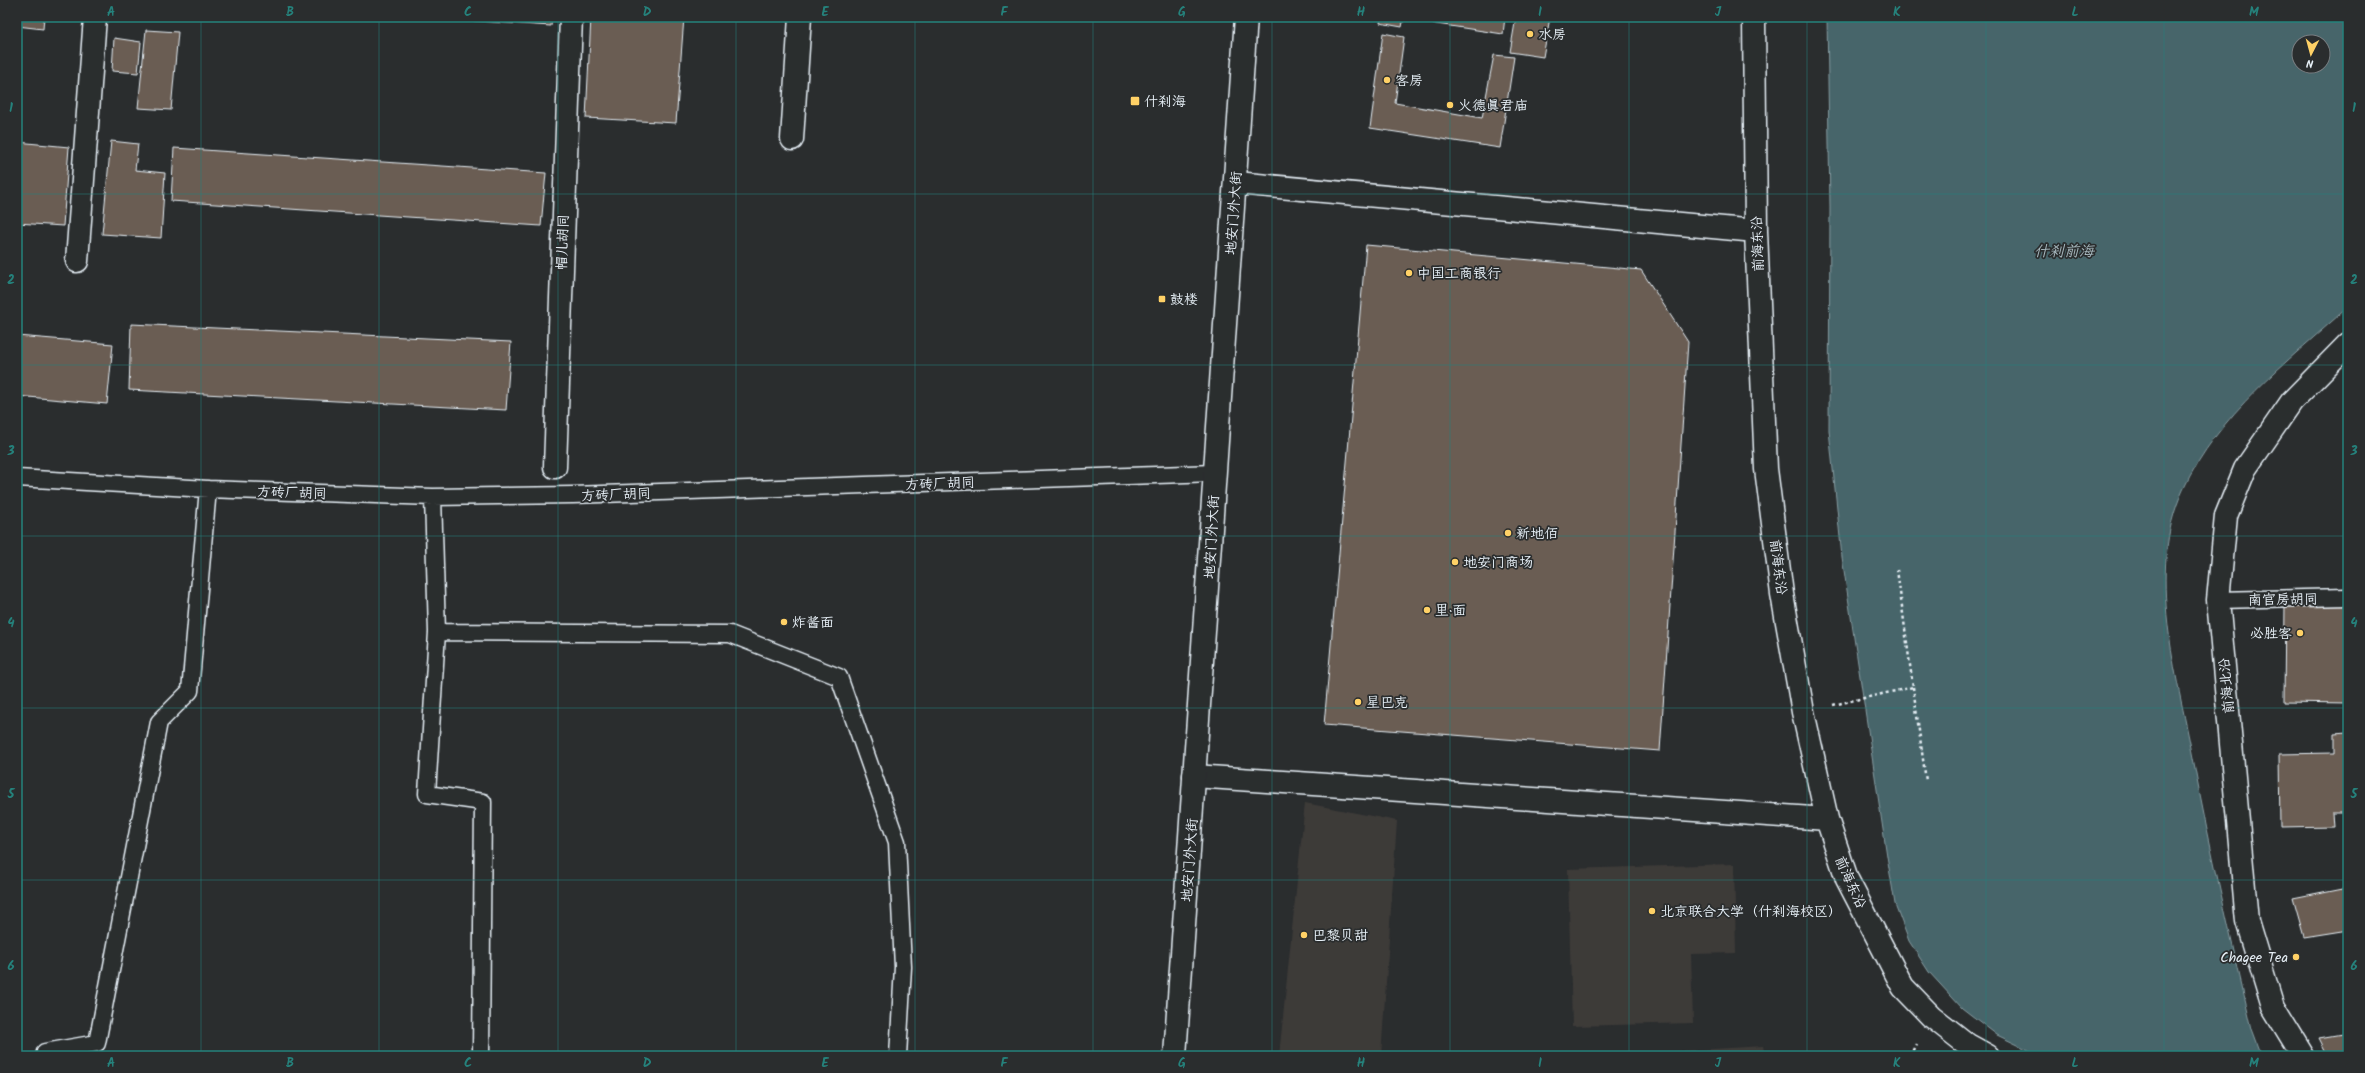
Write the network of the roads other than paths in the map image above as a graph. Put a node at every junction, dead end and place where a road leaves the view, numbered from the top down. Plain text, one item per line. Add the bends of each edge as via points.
1 (95, 17) edge
2 (571, 17) edge
3 (800, 17) edge
4 (1246, 17) edge
5 (1754, 17) edge
6 (792, 139) dead end
7 (1236, 183) junction
8 (1756, 231) junction
9 (77, 260) dead end
10 (2348, 344) edge
11 (555, 466) dead end
12 (1215, 473) junction
13 (17, 478) edge
14 (208, 489) junction
15 (433, 497) junction
16 (2348, 597) edge
17 (2218, 600) junction
18 (437, 632) junction
19 (1194, 776) junction
20 (1827, 819) junction
21 (44, 1056) edge
22 (481, 1056) edge
23 (898, 1056) edge
24 (1175, 1056) edge
25 (1988, 1056) edge
26 (2303, 1056) edge

1 - 9 street
2 - 11 street, 帽儿胡同
3 - 6 street
4 - 7 street, 地安门外大街
5 - 8 street, 前海东沿
7 - 8 street
7 - 12 street, 地安门外大街
8 - 20 street, 前海东沿 via 1766,469 1782,594 1803,712
10 - 17 street, 前海北沿 via 2292,401 2245,469 2226,516
12 - 15 lane, 方砖厂胡同 via 573,495
12 - 19 street, 地安门外大街
13 - 14 lane, 方砖厂胡同
14 - 15 lane, 方砖厂胡同
14 - 21 lane via 190,691 159,722 97,1043 45,1052
15 - 18 lane
16 - 17 lane, 南官房胡同
17 - 26 street, 前海北沿 via 2247,921 2273,1007
18 - 22 lane via 427,794 483,802
18 - 23 lane via 730,634 839,677 897,842 903,967
19 - 20 street
19 - 24 street, 地安门外大街
20 - 25 street, 前海东沿 via 1847,879 1903,987 1931,1016 1968,1045

